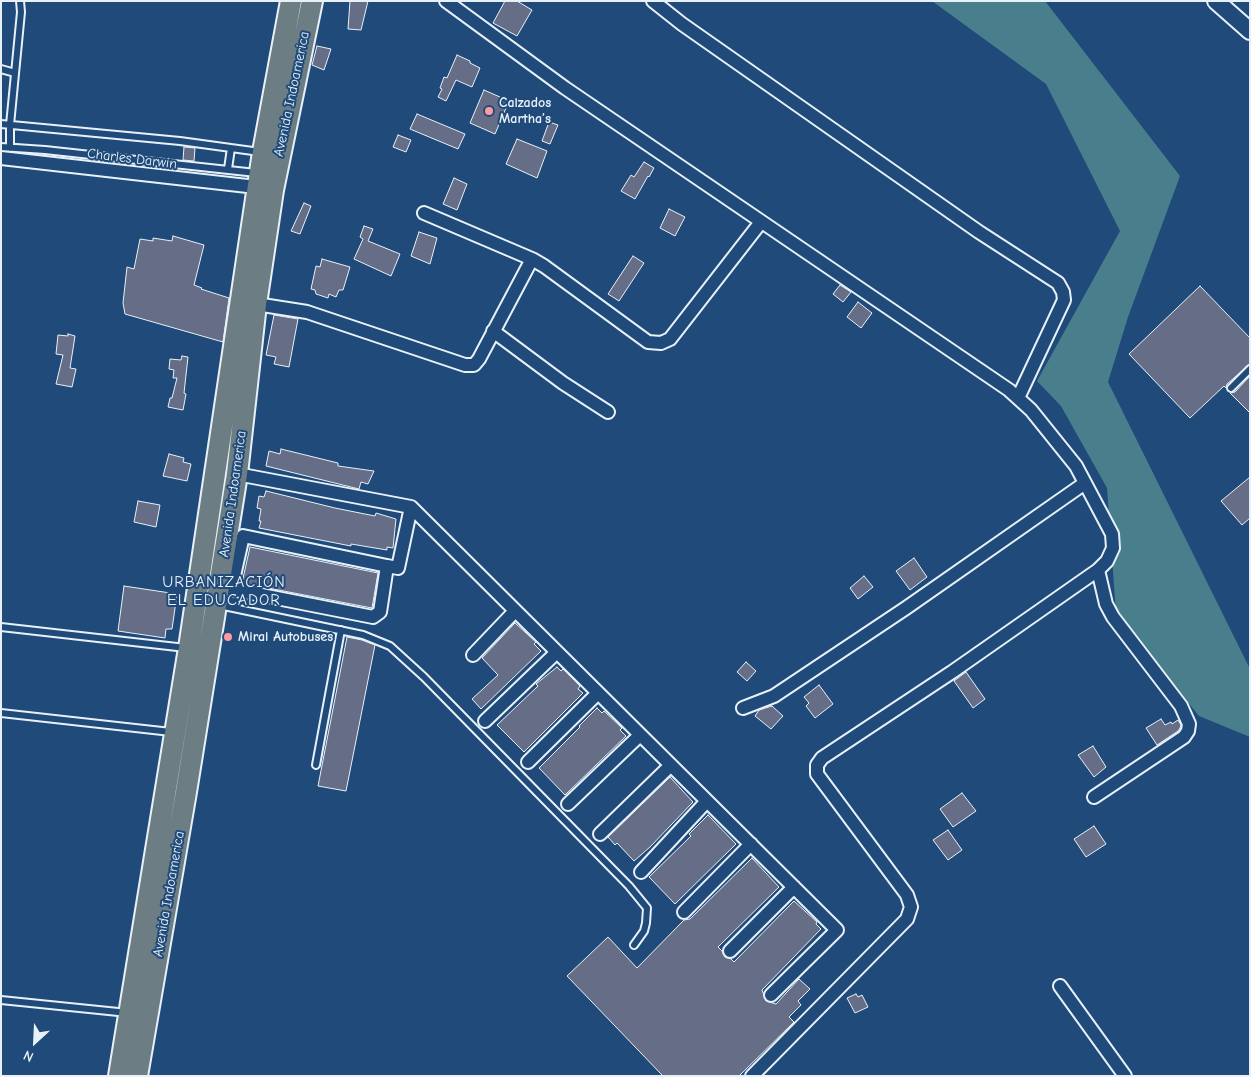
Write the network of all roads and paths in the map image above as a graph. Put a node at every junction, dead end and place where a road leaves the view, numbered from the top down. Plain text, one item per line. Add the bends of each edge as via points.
1 (20, 1) edge
2 (290, 1) edge
3 (312, 1) edge
4 (446, 1) edge
5 (653, 1) edge
6 (1216, 1) edge
7 (1250, 31) edge
8 (1, 69) edge
9 (15, 73) junction
10 (1, 124) edge
11 (10, 125) junction
12 (1, 147) edge
13 (10, 148) junction
14 (231, 148) junction
15 (263, 152) junction
16 (1, 158) edge
17 (228, 169) junction
18 (267, 181) junction
19 (424, 213) dead end
20 (761, 222) junction
21 (532, 259) junction
22 (256, 304) junction
23 (494, 331) junction
24 (1250, 369) edge
25 (1231, 388) dead end
26 (1018, 398) junction
27 (608, 412) dead end
28 (237, 474) junction
29 (1085, 483) junction
30 (411, 507) junction
31 (387, 566) junction
32 (1098, 570) junction
33 (216, 604) junction
34 (516, 611) junction
35 (1, 627) edge
36 (341, 630) junction
37 (188, 648) junction
38 (557, 652) junction
39 (473, 655) dead end
40 (598, 693) junction
41 (743, 708) dead end
42 (1, 713) edge
43 (485, 721) dead end
44 (175, 732) junction
45 (639, 736) junction
46 (528, 762) dead end
47 (671, 764) junction
48 (316, 765) dead end
49 (1094, 797) dead end
50 (707, 801) junction
51 (568, 804) dead end
52 (600, 834) dead end
53 (751, 844) junction
54 (641, 872) dead end
55 (794, 887) junction
56 (684, 912) dead end
57 (634, 945) dead end
58 (730, 951) dead end
59 (1060, 986) dead end
60 (771, 995) dead end
61 (1, 1000) edge
62 (129, 1013) junction
63 (118, 1076) edge
64 (137, 1076) edge
65 (752, 1076) edge
66 (1125, 1076) edge

1 - 9 lane
2 - 15 main road, Avenida Indoamerica
3 - 18 main road, Avenida Indoamerica
4 - 20 street via 565,88
5 - 26 street via 971,226 1058,283 1064,300
6 - 7 street
8 - 9 lane
9 - 11 lane
10 - 11 lane
11 - 13 lane
11 - 14 lane
12 - 13 lane
13 - 17 lane
14 - 15 lane
14 - 17 lane
15 - 18 main road, Avenida Indoamerica
16 - 18 street, Charles Darwin via 184,180
17 - 18 lane
18 - 22 main road, Avenida Indoamerica
18 - 37 main road, Avenida Indoamerica
19 - 21 street
20 - 21 street via 670,339 661,343 648,342
20 - 26 street
21 - 23 street
22 - 23 street via 307,312 465,365 474,365
22 - 28 main road, Avenida Indoamerica
23 - 27 street
24 - 25 lane
26 - 29 street via 1076,466
28 - 30 street
28 - 33 main road, Avenida Indoamerica
29 - 32 street via 1112,534 1113,548
29 - 41 street via 774,696
30 - 31 street via 398,568
30 - 34 street
31 - 31 street via 243,536 231,589 373,617 380,612
32 - 49 street via 1106,604 1113,617 1181,706 1189,724 1184,737
32 - 65 street via 822,758 817,765 817,774 912,906 907,919
33 - 36 lane
33 - 64 main road, Avenida Indoamerica
34 - 38 street
34 - 39 street
35 - 37 lane
36 - 48 lane
36 - 57 lane via 371,637 390,646 629,886 647,908 644,931
37 - 44 main road, Avenida Indoamerica
38 - 40 street
38 - 43 street
40 - 45 street
40 - 46 street
42 - 44 lane
44 - 62 main road, Avenida Indoamerica
45 - 47 street
45 - 51 street
47 - 50 street
47 - 52 street
50 - 53 street
50 - 54 street
53 - 55 street
53 - 56 street
55 - 58 street
55 - 60 street via 837,930
59 - 66 street
61 - 62 lane
62 - 63 main road, Avenida Indoamerica

